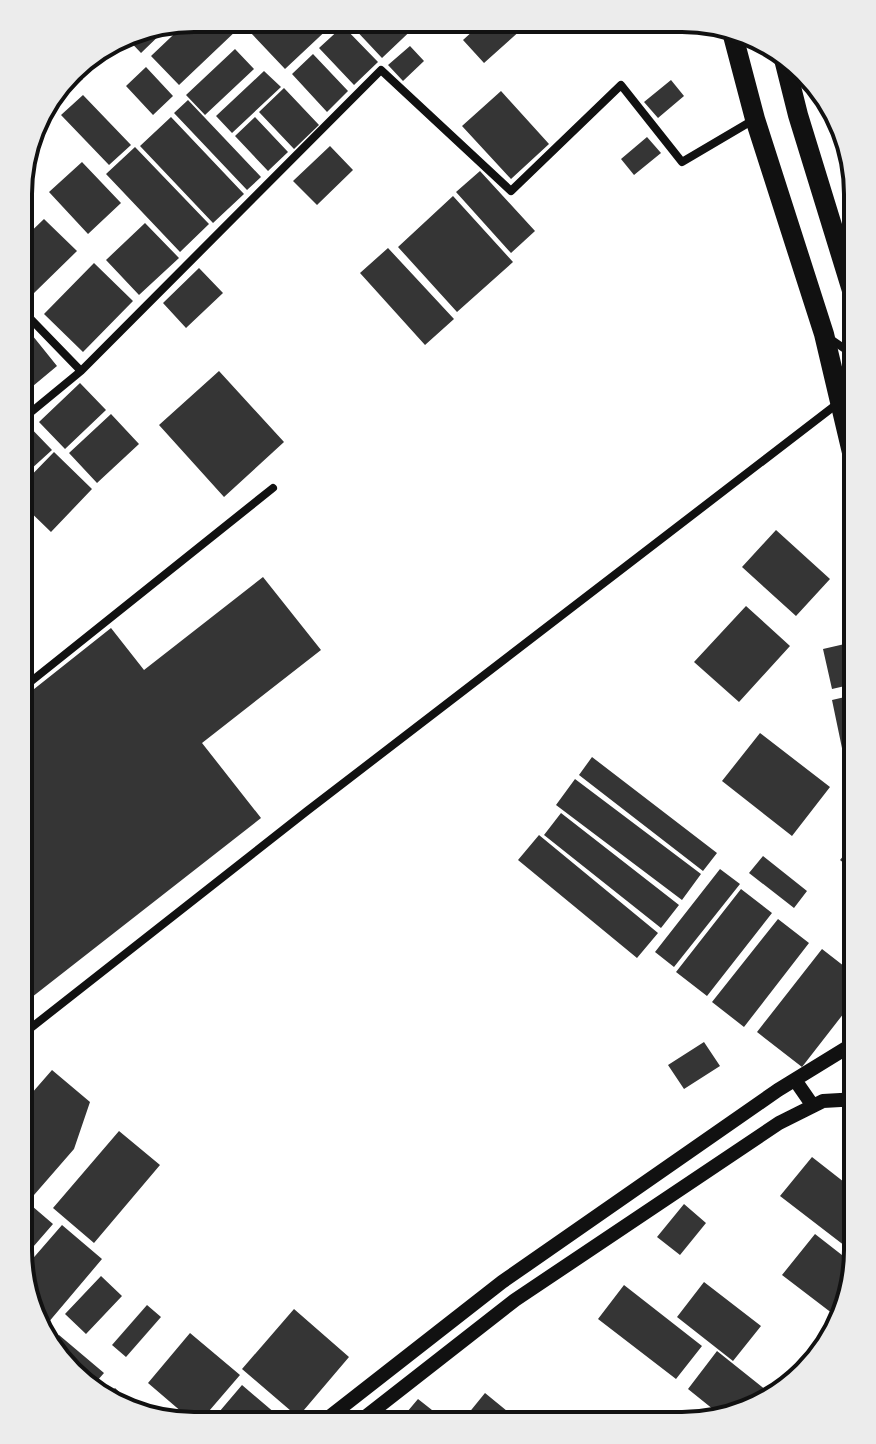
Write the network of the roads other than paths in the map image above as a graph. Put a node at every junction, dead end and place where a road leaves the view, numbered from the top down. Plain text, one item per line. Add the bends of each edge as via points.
1 (734, 41) edge
2 (787, 72) edge
3 (755, 119) junction
4 (844, 264) edge
5 (32, 320) edge
6 (824, 334) junction
7 (844, 348) edge
8 (81, 371) junction
9 (840, 402) junction
10 (32, 411) edge
11 (844, 419) edge
12 (273, 488) dead end
13 (32, 681) edge
14 (32, 1027) edge
15 (844, 1049) edge
16 (795, 1080) junction
17 (844, 1100) edge
18 (813, 1106) junction
19 (336, 1412) edge
20 (372, 1412) edge

1 - 3 highway
2 - 4 highway
3 - 6 highway
3 - 8 street via 682,162 621,85 511,191 381,70
5 - 8 street
6 - 7 street
6 - 9 highway
8 - 10 street
9 - 11 highway
9 - 14 street
12 - 13 street
15 - 16 street
16 - 18 street
16 - 19 street via 502,1282
17 - 18 street
18 - 20 street via 779,1123 515,1300

